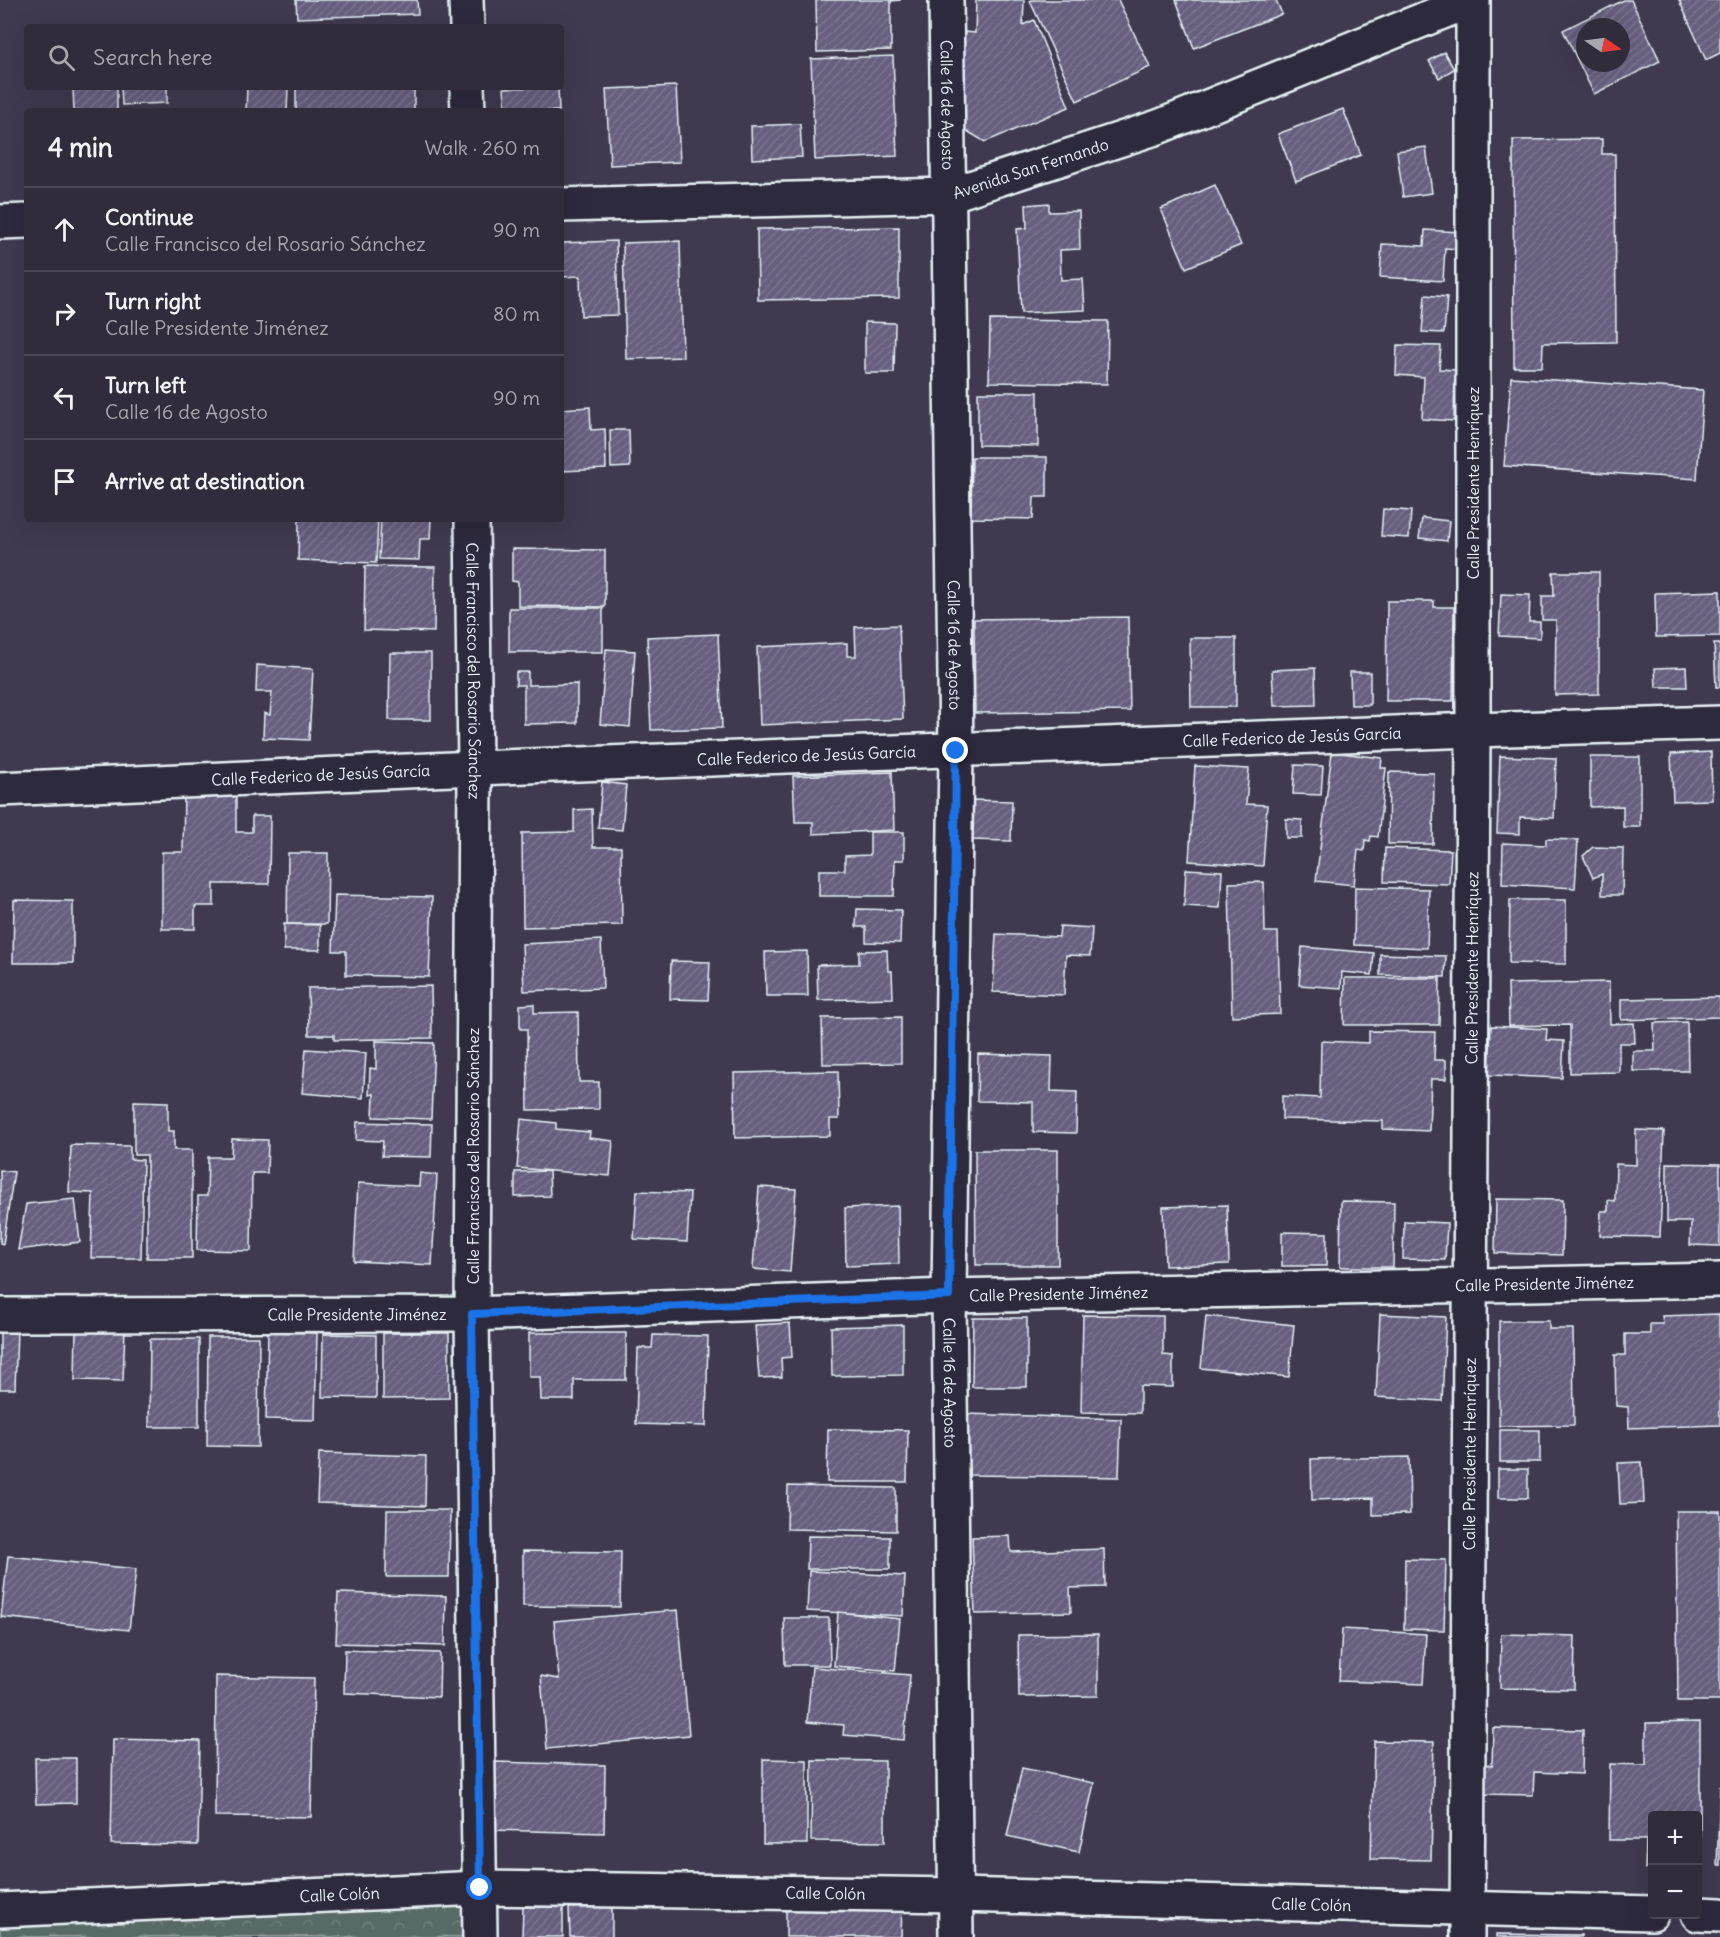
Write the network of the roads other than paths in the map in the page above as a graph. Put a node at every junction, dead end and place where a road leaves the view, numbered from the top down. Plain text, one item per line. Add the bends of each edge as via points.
1 (466, 0) edge
2 (946, 0) edge
3 (1472, 0) edge
4 (467, 24) edge
5 (467, 90) edge
6 (468, 108) edge
7 (949, 195) junction
8 (564, 205) edge
9 (24, 221) edge
10 (0, 222) edge
11 (472, 522) edge
12 (1720, 723) edge
13 (1473, 730) junction
14 (956, 751) junction
15 (475, 768) junction
16 (0, 789) edge
17 (1720, 1280) edge
18 (1470, 1285) junction
19 (949, 1296) junction
20 (472, 1314) junction
21 (0, 1315) edge
22 (480, 1888) junction
23 (957, 1895) junction
24 (0, 1910) edge
25 (1648, 1913) edge
26 (1702, 1914) edge
27 (1720, 1915) edge
28 (1468, 1923) edge
29 (480, 1937) edge
30 (956, 1937) edge

1 - 4 street
2 - 7 street, Calle 16 de Agosto
3 - 7 street, Avenida San Fernando via 1158,127
3 - 13 street, Calle Presidente Henríquez
5 - 6 street
7 - 8 street, Avenida San Fernando
7 - 14 street, Calle 16 de Agosto
9 - 10 street
11 - 15 street, Calle Francisco del Rosario Sánchez
12 - 13 street, Calle Federico de Jesús García
13 - 14 street, Calle Federico de Jesús García
13 - 18 street, Calle Presidente Henríquez
14 - 15 street, Calle Federico de Jesús García
14 - 19 street, Calle 16 de Agosto
15 - 16 street, Calle Federico de Jesús García
15 - 20 street, Calle Francisco del Rosario Sánchez
17 - 18 street, Calle Presidente Jiménez
18 - 19 street, Calle Presidente Jiménez
18 - 28 street, Calle Presidente Henríquez
19 - 20 street, Calle Presidente Jiménez
19 - 23 street, Calle 16 de Agosto
20 - 21 street, Calle Presidente Jiménez
20 - 22 street, Calle Francisco del Rosario Sánchez
22 - 23 street, Calle Colón
22 - 24 street, Calle Colón
22 - 29 street, Calle Francisco del Rosario Sánchez
23 - 28 street, Calle Colón
23 - 30 street, Calle 16 de Agosto
25 - 28 street, Calle Colón
26 - 27 street

